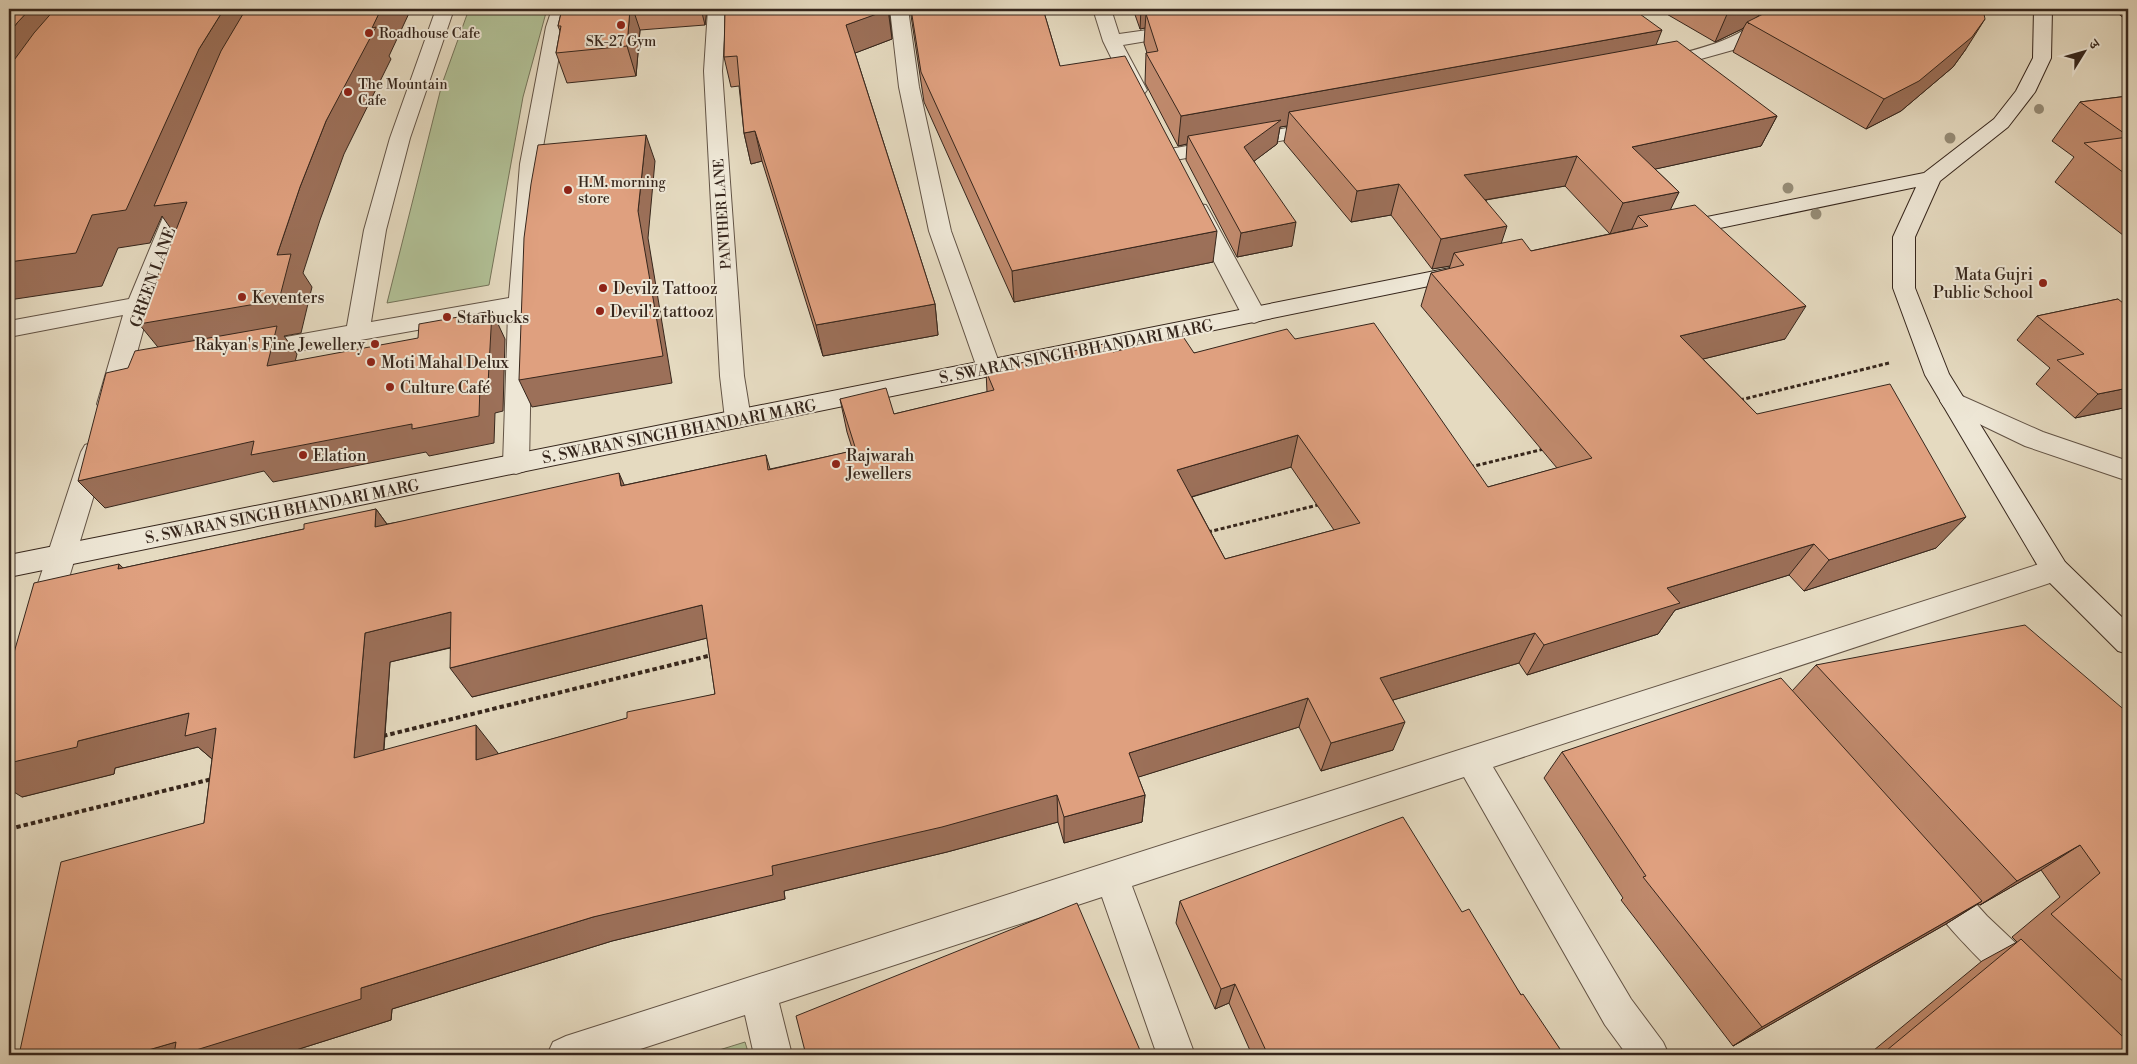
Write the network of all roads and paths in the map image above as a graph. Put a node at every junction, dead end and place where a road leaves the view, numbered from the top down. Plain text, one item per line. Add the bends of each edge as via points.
1 (445, 9) edge
2 (562, 9) edge
3 (716, 9) edge
4 (899, 9) edge
5 (1102, 9) edge
6 (1778, 9) edge
7 (2043, 9) edge
8 (1197, 27) edge
9 (1112, 41) junction
10 (1638, 70) edge
11 (1148, 111) edge
12 (1336, 125) edge
13 (192, 172) edge
14 (1931, 178) junction
15 (1651, 235) edge
16 (1486, 268) edge
17 (520, 304) junction
18 (138, 305) junction
19 (1254, 315) junction
20 (9, 329) edge
21 (358, 331) junction
22 (1929, 353) junction
23 (234, 354) edge
24 (989, 368) junction
25 (1738, 400) edge
26 (1953, 401) junction
27 (738, 419) junction
28 (1545, 448) dead end
29 (516, 464) junction
30 (1468, 468) edge
31 (2128, 471) edge
32 (1323, 504) edge
33 (1207, 532) edge
34 (60, 556) junction
35 (9, 566) edge
36 (2056, 570) junction
37 (36, 636) edge
38 (2128, 642) edge
39 (714, 654) edge
40 (376, 738) dead end
41 (1471, 760) junction
42 (221, 777) edge
43 (9, 829) edge
44 (1916, 862) edge
45 (1112, 878) junction
46 (758, 993) junction
47 (2050, 1002) edge
48 (566, 1055) edge
49 (773, 1055) edge
50 (1176, 1055) edge
51 (1650, 1055) edge

1 - 21 street via 397,147 375,230
2 - 17 street via 555,27 530,164
3 - 27 street, PANTHER LANE via 713,71 732,376
4 - 24 street via 909,87 940,231
5 - 9 street
6 - 10 street via 1764,26 1727,46
7 - 14 street via 2042,58 2024,92 2000,123
8 - 9 street
9 - 11 street
12 - 19 street via 1174,163
13 - 18 street, GREEN LANE
14 - 15 street
14 - 22 street via 1904,238 1904,288
16 - 19 street, S. SWARAN SINGH BHANDARI MARG
17 - 21 street
17 - 29 street
18 - 20 street
18 - 34 street, GREEN LANE via 129,374
19 - 24 street, S. SWARAN SINGH BHANDARI MARG
21 - 23 street
22 - 25 path
22 - 26 street via 1937,375
24 - 27 street, S. SWARAN SINGH BHANDARI MARG
26 - 31 street via 2034,439
26 - 36 street
27 - 29 street, S. SWARAN SINGH BHANDARI MARG
28 - 30 path
29 - 34 street, S. SWARAN SINGH BHANDARI MARG
32 - 33 path
34 - 35 street, S. SWARAN SINGH BHANDARI MARG
34 - 37 street, GREEN LANE
36 - 38 street
36 - 41 street via 1756,681
39 - 40 path
41 - 45 street
41 - 51 street via 1618,1012
42 - 43 path
44 - 47 street via 1975,928
45 - 46 street
45 - 50 street
46 - 48 street
46 - 49 street

